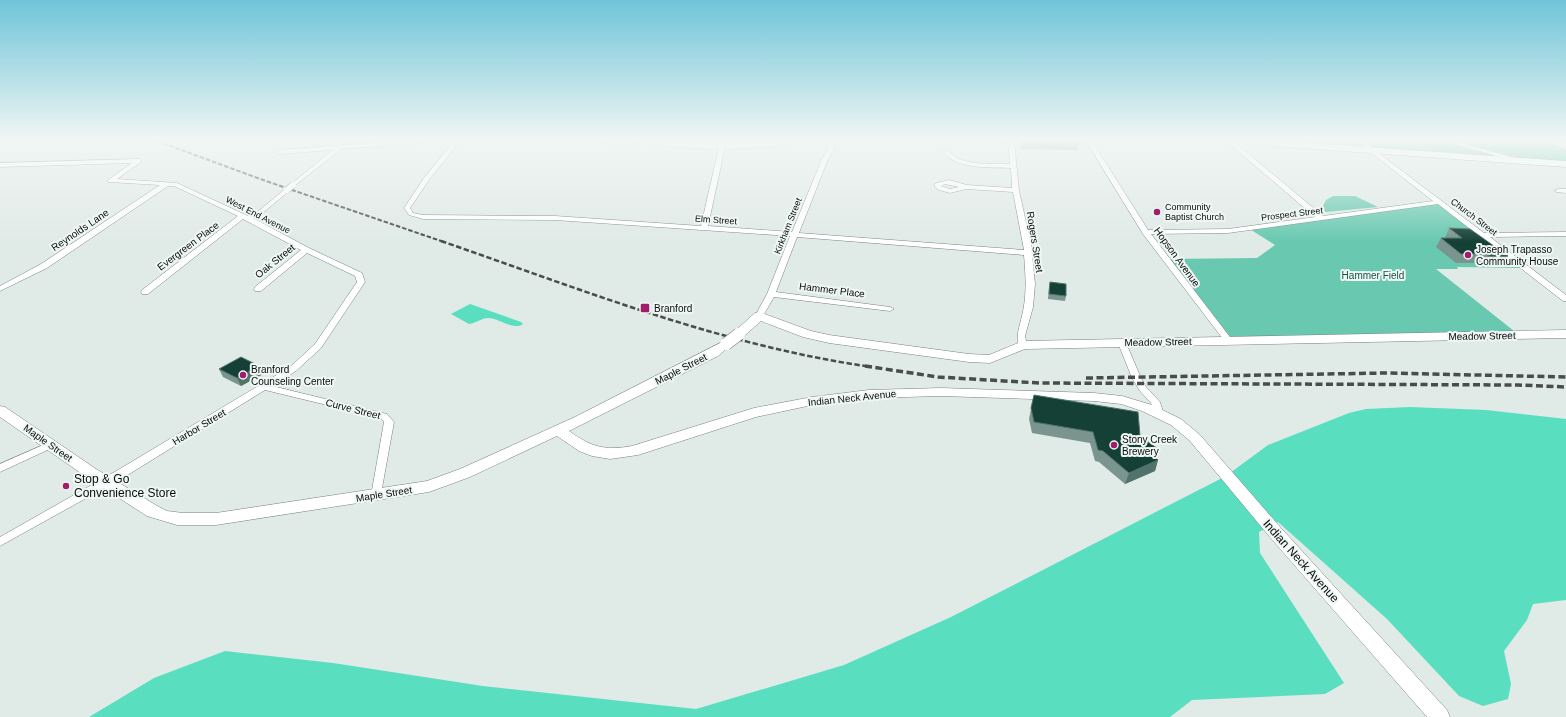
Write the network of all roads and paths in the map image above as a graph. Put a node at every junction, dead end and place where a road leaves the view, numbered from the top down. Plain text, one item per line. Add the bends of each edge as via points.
1 (119, 174) edge
2 (306, 174) edge
3 (430, 174) edge
4 (716, 174) edge
5 (819, 174) edge
6 (1015, 174) edge
7 (1110, 174) edge
8 (1268, 174) edge
9 (1403, 174) edge
10 (168, 183) junction
11 (966, 187) dead end
12 (1016, 190) junction
13 (1558, 191) dead end
14 (1566, 191) edge
15 (1439, 202) junction
16 (245, 217) junction
17 (1322, 219) junction
18 (704, 228) junction
19 (1146, 232) junction
20 (1566, 234) edge
21 (1482, 235) junction
22 (794, 236) junction
23 (306, 250) junction
24 (1028, 253) junction
25 (359, 275) joint
26 (0, 289) edge
27 (258, 289) dead end
28 (145, 292) dead end
29 (771, 294) junction
30 (1566, 299) edge
31 (890, 309) dead end
32 (758, 316) junction
33 (1566, 334) edge
34 (1229, 341) junction
35 (1122, 343) junction
36 (1023, 345) junction
37 (265, 387) junction
38 (0, 410) edge
39 (1158, 412) junction
40 (558, 430) junction
41 (50, 445) junction
42 (0, 468) edge
43 (106, 483) junction
44 (376, 496) junction
45 (0, 542) edge
46 (1440, 717) edge

1 - 10 street, West End Avenue via 110,181
2 - 16 street, Evergreen Place, bridge via 257,214
3 - 18 street, Elm Street via 407,208 411,214 423,217 555,218
4 - 18 street
5 - 22 street, Kirkham Street
6 - 12 street, Rogers Street
7 - 19 street, Hopson Avenue
8 - 17 street
9 - 15 street, Church Street
10 - 16 street, West End Avenue
10 - 26 street, Reynolds Lane via 44,266
11 - 12 street
12 - 24 street, Rogers Street
13 - 14 street
15 - 17 street, Prospect Street
15 - 21 street, Church Street
16 - 23 street, West End Avenue
16 - 28 street, Evergreen Place
17 - 19 street, Prospect Street via 1209,232
18 - 22 street, Elm Street
19 - 34 street, Hopson Avenue
20 - 21 street
21 - 30 street, Church Street
22 - 24 street, Elm Street
22 - 29 street, Kirkham Street
23 - 25 street, West End Avenue
23 - 27 street, Oak Street
24 - 36 street, Rogers Street via 1031,284 1029,307 1021,336
25 - 37 street, Harbor Street via 361,278 358,287 318,346 305,359
29 - 31 street, Hammer Place
29 - 32 street, Kirkham Street
32 - 36 street, Meadow Street via 807,334 829,339 969,358 990,359
32 - 40 street, Maple Street, bridge via 713,353
33 - 34 street, Meadow Street
34 - 35 street, Meadow Street
35 - 36 street, Meadow Street
35 - 39 street, Indian Neck Avenue via 1133,372 1143,389 1156,403
37 - 43 street, Harbor Street
37 - 44 street, Curve Street via 384,416 389,422
38 - 41 street, Maple Street
39 - 40 street, Indian Neck Avenue via 1122,400 1094,397 900,392 779,407 633,452 617,454 589,450
39 - 46 street, Indian Neck Avenue via 1185,429
40 - 44 street, Maple Street via 446,480
41 - 42 street
41 - 43 street, Maple Street
43 - 44 street, Maple Street via 158,514 190,520 254,514
43 - 45 street, Harbor Street

